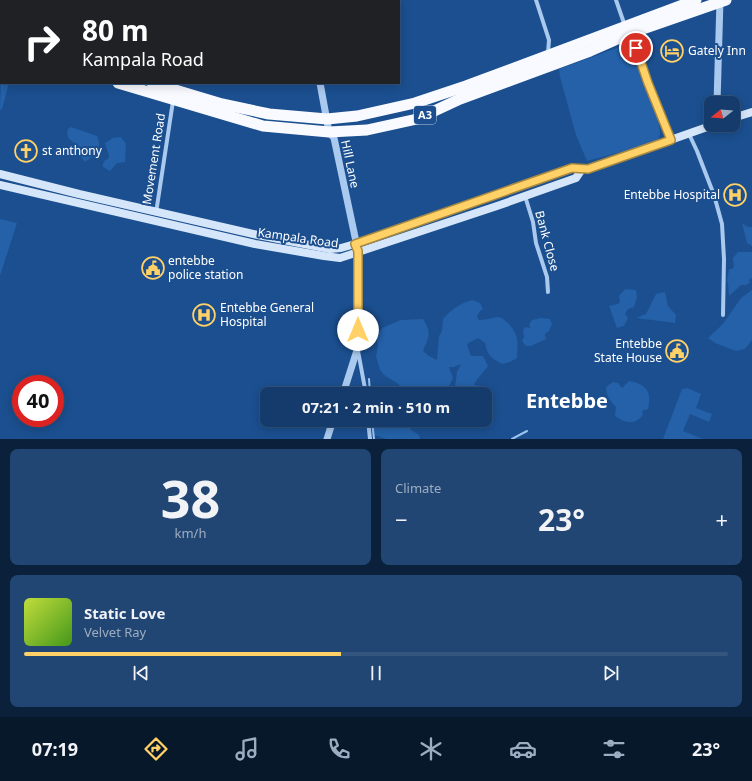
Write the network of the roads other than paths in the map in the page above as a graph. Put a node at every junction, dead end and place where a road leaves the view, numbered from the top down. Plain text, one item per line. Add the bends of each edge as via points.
1 (536, 0) edge
2 (616, 0) edge
3 (696, 0) edge
4 (721, 1) edge
5 (628, 30) junction
6 (548, 56) junction
7 (122, 84) edge
8 (155, 84) edge
9 (320, 84) edge
10 (717, 96) edge
11 (175, 99) junction
12 (752, 112) edge
13 (740, 116) edge
14 (327, 119) junction
15 (704, 128) edge
16 (329, 132) junction
17 (688, 134) junction
18 (671, 140) junction
19 (582, 169) junction
20 (0, 174) edge
21 (0, 185) edge
22 (525, 195) junction
23 (156, 211) junction
24 (154, 221) junction
25 (258, 235) junction
26 (255, 244) junction
27 (356, 248) junction
28 (548, 292) dead end
29 (723, 315) dead end
30 (358, 346) junction
31 (345, 387) edge
32 (365, 387) edge
33 (331, 427) edge
34 (369, 427) edge
35 (327, 439) edge
36 (370, 439) edge

1 - 6 street via 548,40
2 - 5 street
3 - 5 highway, A3
4 - 5 highway, A3
4 - 10 street
5 - 6 highway, A3
5 - 16 highway, A3 via 590,51 460,99 417,118 367,130
5 - 18 street
6 - 14 highway, A3 via 415,103 357,116
7 - 11 highway, A3
8 - 14 highway, A3 via 222,104 269,114
9 - 14 street, Hill Lane
11 - 16 highway, A3 via 263,126
11 - 23 street, Movement Road
12 - 13 main road
14 - 16 street, Hill Lane
15 - 17 main road, Kampala Road
16 - 27 street, Hill Lane via 334,138
17 - 18 main road, Kampala Road
17 - 29 street via 714,194 722,224
18 - 19 main road, Kampala Road
19 - 22 main road, Kampala Road via 576,178
19 - 27 main road, Kampala Road via 572,168
20 - 23 main road, Kampala Road
21 - 24 main road, Kampala Road
22 - 27 main road, Kampala Road
22 - 28 street, Bank Close via 547,277
23 - 24 street, Movement Road
23 - 25 main road, Kampala Road
24 - 26 main road, Kampala Road
25 - 26 main road
25 - 27 main road, Kampala Road via 330,249
26 - 27 main road, Kampala Road via 333,258 340,258
27 - 30 street, Hill Lane
30 - 31 street, Hill Lane
30 - 32 street
33 - 35 street
34 - 36 street

